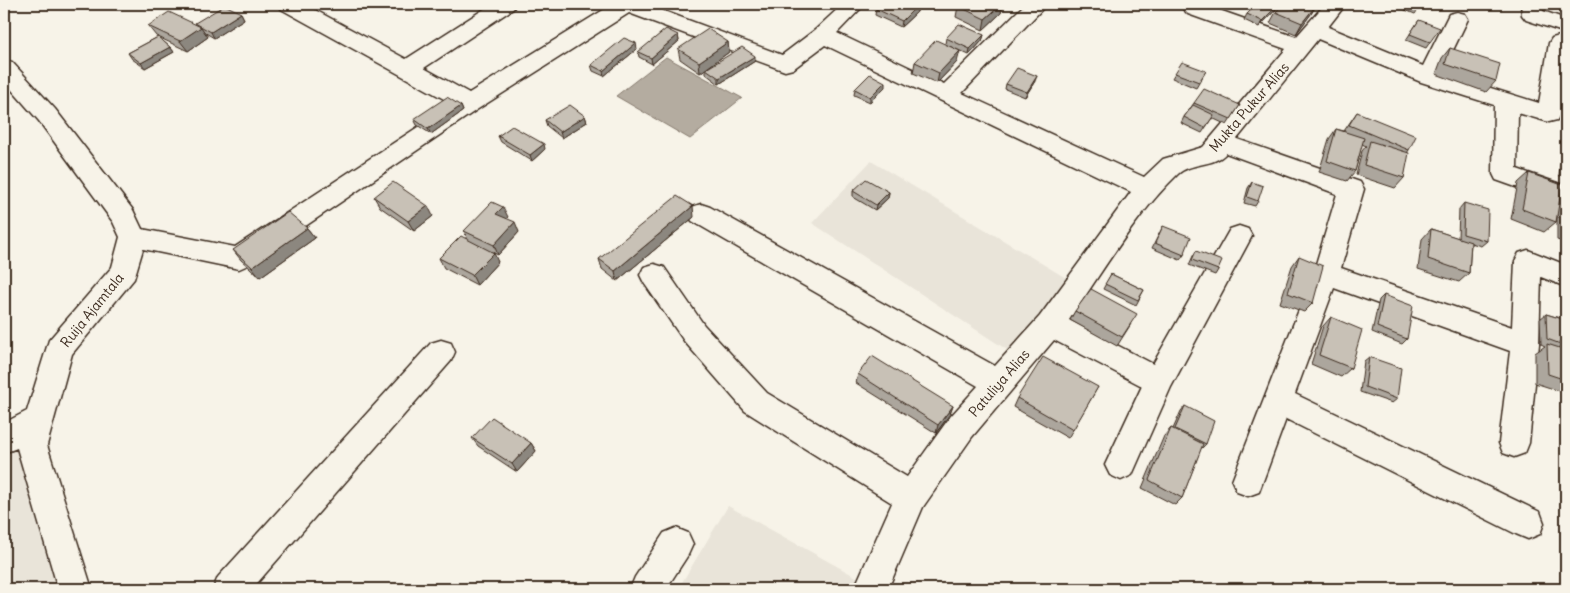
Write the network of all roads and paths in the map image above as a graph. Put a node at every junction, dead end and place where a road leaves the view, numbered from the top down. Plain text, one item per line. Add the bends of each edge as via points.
1 (288, 4) edge
2 (506, 4) edge
3 (627, 4) edge
4 (855, 4) edge
5 (1037, 4) edge
6 (1188, 4) edge
7 (1336, 4) edge
8 (1531, 4) edge
9 (1457, 19) dead end
10 (823, 34) junction
11 (1563, 35) edge
12 (1308, 38) junction
13 (4, 67) edge
14 (407, 69) junction
15 (1429, 77) junction
16 (947, 95) junction
17 (1506, 100) junction
18 (470, 103) junction
19 (1221, 142) junction
20 (1147, 190) junction
21 (1566, 196) edge
22 (701, 214) dead end
23 (1239, 236) dead end
24 (133, 237) junction
25 (1326, 274) junction
26 (654, 275) dead end
27 (1566, 276) edge
28 (1050, 324) junction
29 (1525, 344) junction
30 (441, 352) dead end
31 (1159, 381) junction
32 (1000, 383) junction
33 (1278, 401) junction
34 (40, 419) junction
35 (4, 438) edge
36 (1514, 443) dead end
37 (1120, 465) dead end
38 (1248, 481) dead end
39 (911, 497) junction
40 (1528, 523) dead end
41 (676, 544) dead end
42 (75, 589) edge
43 (230, 589) edge
44 (647, 589) edge
45 (871, 589) edge

1 - 14 street
2 - 14 street
3 - 10 street via 784,64
3 - 18 street
4 - 10 street
5 - 16 street
6 - 12 street via 1195,9
7 - 12 street, Mukta Pukur Alias
8 - 11 street via 1533,15
9 - 15 street
10 - 16 street
11 - 17 street via 1549,114
12 - 15 street
12 - 19 street, Mukta Pukur Alias
13 - 24 street via 47,115 124,217
14 - 18 street
15 - 17 street
16 - 20 street
17 - 21 street via 1505,174
18 - 24 street via 239,258
19 - 20 street, Mukta Pukur Alias via 1212,153 1172,165
19 - 25 street via 1351,189
20 - 28 street, Patuliya Alias
22 - 32 street
23 - 31 street
24 - 34 street, Ruija Ajamtala via 124,271 59,349
25 - 29 street
25 - 33 street
26 - 39 street via 694,333 756,402
27 - 29 street via 1528,261
28 - 31 street
28 - 32 street, Patuliya Alias
29 - 36 street
30 - 43 street
31 - 37 street
32 - 39 street, Patuliya Alias via 961,427
33 - 38 street
33 - 40 street
34 - 35 street
34 - 42 street, Ruija Ajamtala via 32,445
39 - 45 street, Patuliya Alias
41 - 44 street

